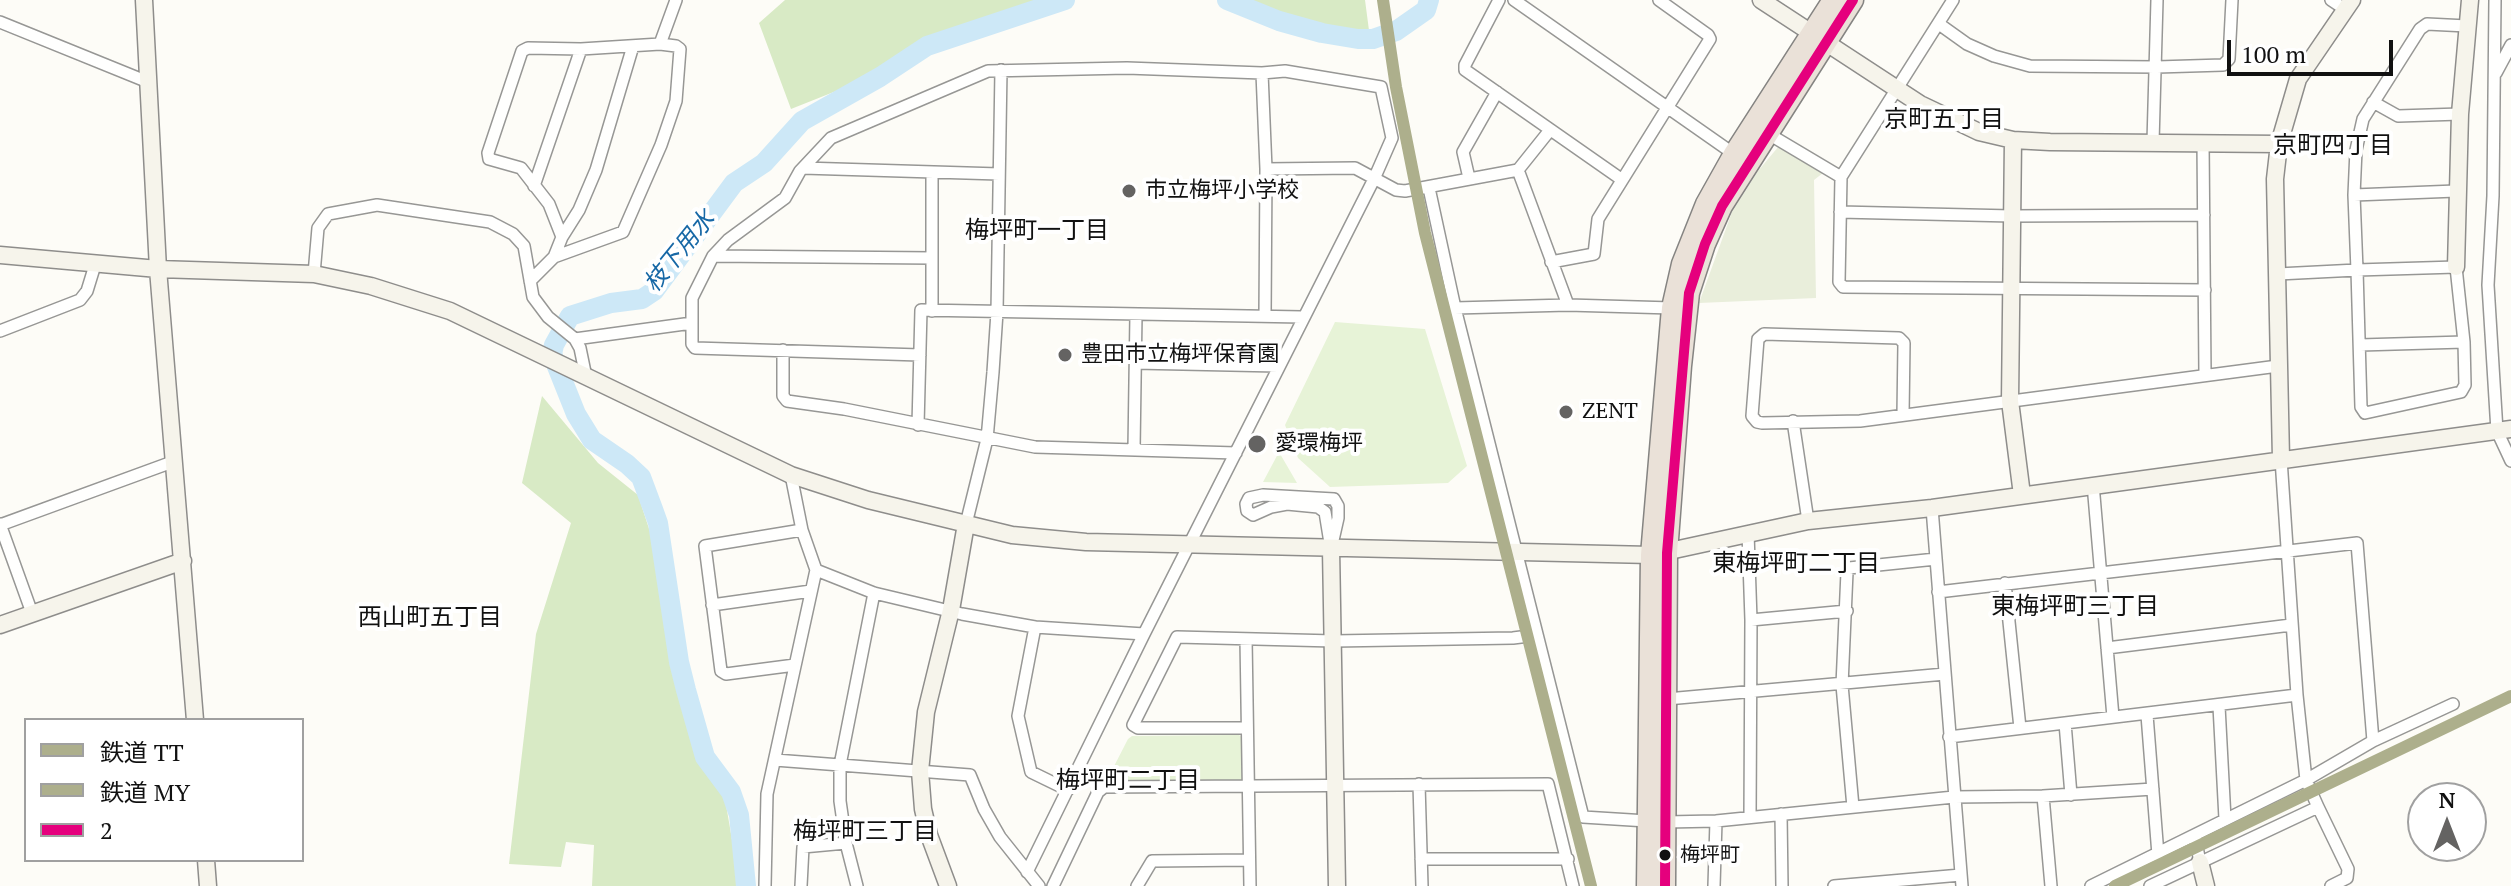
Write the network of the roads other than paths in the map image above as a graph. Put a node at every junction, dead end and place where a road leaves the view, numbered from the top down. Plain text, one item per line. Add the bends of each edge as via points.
1 (144, 0) edge
2 (676, 0) edge
3 (1499, 0) edge
4 (1514, 0) edge
5 (1659, 0) edge
6 (1761, 0) edge
7 (1833, 0) edge
8 (1853, 0) edge
9 (1953, 0) edge
10 (2157, 0) edge
11 (2232, 0) edge
12 (2331, 0) edge
13 (2470, 0) edge
14 (2495, 0) edge
15 (2349, 5) edge
16 (0, 22) edge
17 (1939, 24) junction
18 (2467, 26) junction
19 (1818, 38) junction
20 (660, 44) junction
21 (2511, 45) edge
22 (633, 46) junction
23 (581, 49) junction
24 (2157, 67) junction
25 (1001, 70) junction
26 (1262, 73) junction
27 (2495, 77) junction
28 (148, 82) junction
29 (1896, 88) junction
30 (1497, 92) junction
31 (2373, 102) junction
32 (1667, 107) junction
33 (2460, 114) junction
34 (1550, 130) junction
35 (1767, 133) junction
36 (2013, 140) junction
37 (2153, 142) junction
38 (2203, 142) junction
39 (2279, 144) junction
40 (1734, 154) junction
41 (803, 168) junction
42 (1266, 169) junction
43 (1518, 170) junction
44 (932, 172) junction
45 (999, 174) junction
46 (1841, 177) junction
47 (1469, 178) junction
48 (1374, 179) junction
49 (1621, 179) junction
50 (534, 186) junction
51 (1429, 188) junction
52 (2456, 191) junction
53 (2354, 195) junction
54 (1840, 212) junction
55 (2204, 215) junction
56 (2012, 216) junction
57 (562, 237) junction
58 (0, 255) edge
59 (713, 256) junction
60 (554, 257) junction
61 (932, 258) junction
62 (1551, 262) junction
63 (95, 265) junction
64 (2456, 267) junction
65 (158, 269) junction
66 (2357, 270) junction
67 (314, 274) junction
68 (2278, 274) junction
69 (530, 281) junction
70 (2010, 290) junction
71 (2205, 290) junction
72 (1568, 305) junction
73 (1455, 308) junction
74 (1672, 308) junction
75 (932, 311) junction
76 (997, 312) junction
77 (1136, 314) junction
78 (1265, 315) junction
79 (1302, 317) junction
80 (692, 323) junction
81 (0, 331) edge
82 (575, 339) junction
83 (2464, 342) junction
84 (2360, 345) junction
85 (783, 350) junction
86 (920, 355) junction
87 (1135, 363) junction
88 (1278, 366) junction
89 (2278, 366) junction
90 (2205, 374) junction
91 (586, 377) junction
92 (2010, 401) junction
93 (1903, 415) junction
94 (1793, 421) junction
95 (918, 425) junction
96 (2505, 430) edge
97 (987, 439) junction
98 (1134, 449) junction
99 (1236, 453) junction
100 (2281, 459) junction
101 (175, 461) junction
102 (2511, 461) edge
103 (791, 475) junction
104 (2093, 484) junction
105 (2022, 495) junction
106 (1932, 508) junction
107 (1808, 521) junction
108 (0, 524) edge
109 (966, 524) junction
110 (802, 530) junction
111 (1748, 533) junction
112 (1189, 546) junction
113 (1331, 549) junction
114 (2286, 551) junction
115 (1517, 553) junction
116 (1659, 554) junction
117 (1936, 559) junction
118 (183, 561) junction
119 (816, 570) junction
120 (2100, 574) junction
121 (2005, 583) junction
122 (811, 591) junction
123 (1938, 592) junction
124 (874, 593) junction
125 (712, 605) junction
126 (951, 610) junction
127 (1847, 611) junction
128 (32, 613) junction
129 (1751, 620) junction
130 (0, 625) edge
131 (2291, 625) junction
132 (1035, 627) junction
133 (1144, 634) junction
134 (1537, 635) junction
135 (1246, 639) junction
136 (1334, 641) junction
137 (2107, 648) junction
138 (795, 665) junction
139 (1945, 674) junction
140 (1842, 685) junction
141 (1749, 694) junction
142 (2297, 695) junction
143 (1667, 699) junction
144 (2453, 704) dead end
145 (2219, 706) junction
146 (2147, 715) junction
147 (2113, 717) junction
148 (195, 718) edge
149 (2065, 723) junction
150 (1247, 728) junction
151 (2020, 728) junction
152 (1949, 737) junction
153 (2373, 741) junction
154 (775, 760) junction
155 (840, 765) junction
156 (920, 771) junction
157 (2306, 780) junction
158 (1335, 784) junction
159 (1419, 784) junction
160 (1249, 786) junction
161 (2153, 789) junction
162 (1068, 790) junction
163 (2071, 795) junction
164 (2043, 796) junction
165 (1954, 797) junction
166 (1853, 807) junction
167 (2318, 807) junction
168 (1781, 814) junction
169 (1750, 817) junction
170 (2225, 819) junction
171 (1657, 821) junction
172 (1716, 821) junction
173 (2195, 837) junction
174 (846, 843) junction
175 (2158, 855) junction
176 (1421, 859) junction
177 (1568, 859) junction
178 (1249, 860) junction
179 (206, 862) edge
180 (2200, 862) junction
181 (1027, 872) junction
182 (1962, 880) edge
183 (943, 884) edge
184 (1883, 884) edge
185 (208, 886) edge
186 (765, 886) edge
187 (801, 886) edge
188 (857, 886) edge
189 (1039, 886) edge
190 (1053, 886) edge
191 (1137, 886) edge
192 (1250, 886) edge
193 (1337, 886) edge
194 (1422, 886) edge
195 (1573, 886) edge
196 (1647, 886) edge
197 (1665, 886) edge
198 (1714, 886) edge
199 (1782, 886) edge
200 (1834, 886) edge
201 (2051, 886) edge
202 (2091, 886) edge
203 (2150, 886) edge
204 (2206, 886) edge
205 (2331, 886) edge

1 - 28 street
2 - 20 street
3 - 30 street via 1465,65
4 - 32 street
5 - 32 street via 1710,39
6 - 19 street
7 - 19 highway
8 - 19 highway
9 - 17 street
10 - 24 street
11 - 24 street via 2229,59 2223,65
12 - 15 street
13 - 18 street
14 - 27 street
15 - 39 street via 2298,79
16 - 28 street
17 - 24 street via 1967,44 2030,66
17 - 29 street
18 - 31 street via 2427,24 2420,29
18 - 33 street
19 - 29 street
19 - 35 highway
19 - 40 highway
20 - 22 street
20 - 60 street via 680,49 676,101 623,232
21 - 27 street
22 - 23 street
22 - 57 street via 596,170
23 - 50 street
23 - 50 street via 522,51 488,153 489,159 521,168
24 - 37 street
25 - 26 street
25 - 41 street via 831,138
25 - 45 street
26 - 42 street
26 - 48 street via 1285,71 1381,87 1392,138
27 - 96 street via 2488,285
28 - 65 street
29 - 36 street via 1951,121
29 - 46 street
30 - 34 street
30 - 47 street via 1463,152
31 - 33 street via 2398,116
31 - 53 street via 2358,137
32 - 40 street
32 - 49 street
33 - 52 street
34 - 43 street
34 - 49 street
35 - 46 street
35 - 116 highway via 1722,206 1689,293
36 - 37 street
36 - 56 street
37 - 38 street
38 - 39 street
38 - 55 street
39 - 68 street
40 - 74 highway via 1695,228
41 - 44 street
41 - 59 street via 785,198
42 - 48 street via 1355,168
42 - 78 street
43 - 47 street
43 - 62 street
44 - 45 street
44 - 61 street
45 - 76 street
46 - 54 street
47 - 51 street
48 - 51 street via 1396,190
48 - 79 street
49 - 62 street via 1598,219 1594,254
50 - 57 street via 549,204
51 - 73 street
52 - 53 street
52 - 64 street
53 - 66 street
54 - 56 street
54 - 70 street via 1843,287
55 - 56 street
55 - 71 street
56 - 70 street
57 - 60 street
58 - 63 street
59 - 61 street
59 - 80 street via 692,298
60 - 69 street
61 - 75 street
62 - 72 street
63 - 65 street
63 - 81 street via 80,300
64 - 66 street
64 - 83 street
65 - 67 street
65 - 101 street
66 - 68 street
66 - 84 street
67 - 69 street via 321,222 328,214 377,205 490,222 524,246
67 - 91 street via 450,311
68 - 89 street
69 - 82 street via 533,297
70 - 71 street
70 - 92 street
71 - 90 street
72 - 73 street
72 - 74 street
73 - 115 street
74 - 116 highway
75 - 76 street
75 - 86 street via 921,310
76 - 77 street
76 - 97 street
77 - 78 street
77 - 87 street
78 - 79 street
79 - 88 street
80 - 82 street
80 - 85 street via 695,348
82 - 91 street
83 - 84 street
83 - 84 street via 2461,392 2365,413
85 - 86 street
85 - 95 street via 787,401
86 - 95 street
87 - 88 street
87 - 98 street
88 - 99 street
89 - 90 street
89 - 100 street
90 - 92 street
91 - 103 street
92 - 93 street
92 - 105 street
93 - 94 street
93 - 94 street via 1904,343 1899,338 1764,334 1758,339 1752,416 1762,423
94 - 107 street
95 - 97 street
96 - 100 street
96 - 102 street
97 - 98 street via 1035,447
97 - 109 street
98 - 99 street
99 - 112 street
100 - 104 street
100 - 114 street
101 - 108 street
101 - 118 street
103 - 109 street
103 - 110 street
104 - 105 street
104 - 120 street
105 - 106 street
106 - 107 street
106 - 117 street
107 - 111 street
108 - 128 street
109 - 112 street via 1071,541
109 - 126 street
110 - 119 street
110 - 125 street via 705,546
111 - 116 street
111 - 129 street
112 - 113 street
112 - 133 street
113 - 113 street via 1325,512 1318,507 1287,504 1253,515 1247,511 1249,498 1334,499 1338,518
113 - 115 street
113 - 136 street
114 - 120 street
114 - 131 street
114 - 153 street via 2357,543
115 - 116 street
115 - 134 street
116 - 143 highway
116 - 171 highway
117 - 123 street
117 - 127 street via 1849,568
118 - 128 street
118 - 148 street
119 - 122 street
119 - 124 street
120 - 121 street
120 - 137 street
121 - 123 street
121 - 151 street
122 - 125 street
122 - 138 street
123 - 139 street
124 - 126 street
124 - 155 street
125 - 138 street via 721,671
126 - 132 street
126 - 156 street via 926,712
127 - 129 street
127 - 140 street
128 - 130 street
129 - 141 street
131 - 137 street
131 - 142 street
132 - 133 street
132 - 162 street via 1018,716 1031,772
133 - 162 street
134 - 136 street
134 - 171 street via 1583,817
135 - 136 street
135 - 150 street
135 - 150 street via 1177,637 1133,725
136 - 158 street
137 - 147 street
138 - 154 street
139 - 140 street
139 - 152 street
140 - 141 street
140 - 166 street
141 - 143 street
141 - 169 street
142 - 145 street
142 - 157 street
143 - 171 highway
144 - 153 street
145 - 146 street
145 - 170 street
146 - 147 street
146 - 161 street
147 - 149 street
149 - 151 street
149 - 163 street
150 - 160 street
151 - 152 street
152 - 165 street
153 - 157 street
154 - 155 street
154 - 186 street via 767,794
155 - 156 street
155 - 174 street
156 - 181 street via 970,775 1000,837
156 - 183 street via 923,809
157 - 167 street
157 - 170 street
158 - 159 street
158 - 160 street
158 - 193 street
159 - 176 street
159 - 177 street via 1548,784
160 - 178 street
160 - 190 street via 1104,787
161 - 163 street
161 - 175 street
162 - 181 street
163 - 164 street
164 - 165 street
164 - 201 street
165 - 166 street
165 - 182 street
166 - 168 street
167 - 180 street
167 - 205 street via 2348,869 2347,878
168 - 169 street
168 - 199 street
169 - 172 street
170 - 173 street
171 - 172 street
171 - 196 highway
171 - 197 highway
172 - 198 street
173 - 175 street
173 - 180 street
174 - 187 street via 803,847
174 - 188 street
175 - 202 street
176 - 177 street
176 - 194 street
177 - 195 street
178 - 191 street via 1152,861
178 - 192 street
179 - 185 street
180 - 203 street
180 - 204 street
181 - 189 street
182 - 184 street
184 - 200 street

